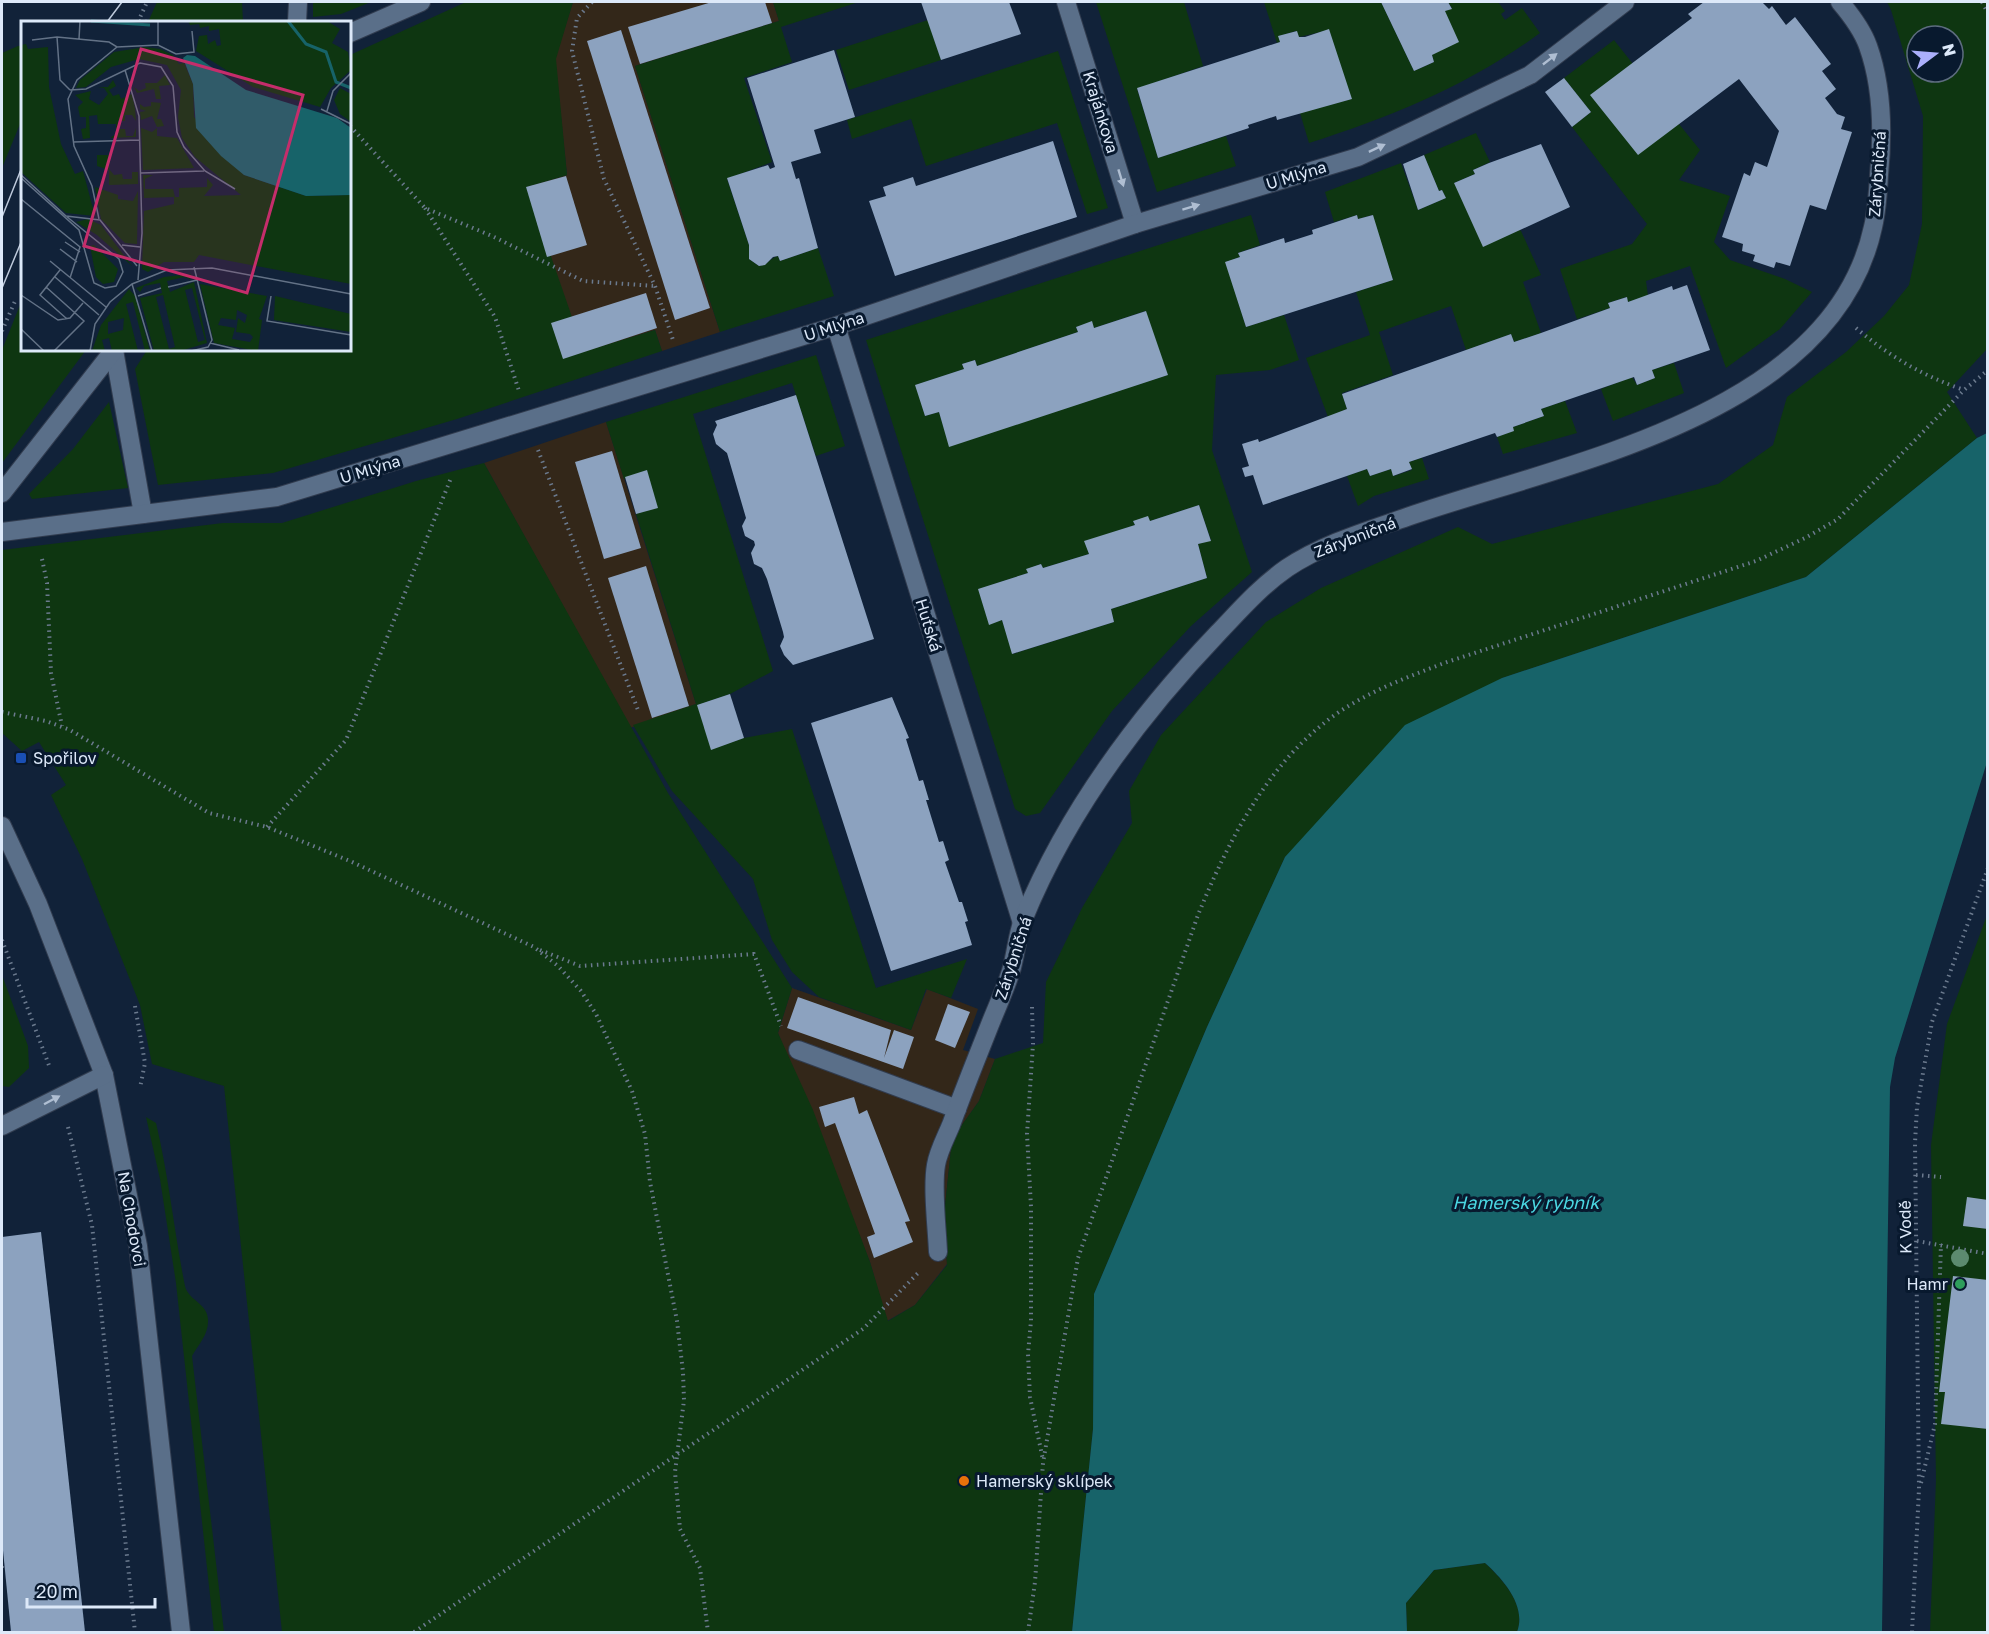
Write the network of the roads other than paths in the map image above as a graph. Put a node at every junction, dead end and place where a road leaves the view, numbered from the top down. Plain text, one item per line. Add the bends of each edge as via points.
1 (298, 2) edge
2 (421, 2) edge
3 (1066, 2) edge
4 (1625, 2) edge
5 (1840, 2) edge
6 (297, 21) edge
7 (351, 33) edge
8 (1135, 224) junction
9 (836, 326) junction
10 (113, 351) edge
11 (114, 351) edge
12 (2, 493) edge
13 (143, 514) junction
14 (2, 532) edge
15 (2, 826) edge
16 (1022, 924) junction
17 (798, 1050) road end
18 (104, 1075) junction
19 (957, 1109) junction
20 (2, 1126) edge
21 (938, 1252) road end
22 (181, 1632) edge

1 - 6 street
2 - 7 street
3 -> 8 street, Krajánkova
8 -> 4 street, U Mlýna via 1358,157 1530,75
5 - 16 street, Zárybničná via 1868,45 1876,81 1880,147 1872,230 1858,271 1834,310 1804,346 1773,372 1695,417 1626,446 1366,531 1308,556 1275,577 1191,662 1111,763 1061,840
8 - 9 street, U Mlýna
9 - 13 street, U Mlýna via 277,497
9 - 16 street, Huťská
10 - 12 street
11 - 13 street
13 - 14 street, U Mlýna
15 - 18 street, Na Chodovci via 38,904
16 - 19 street, Zárybničná via 1011,971
17 - 19 street
20 -> 18 street
18 - 22 street, Na Chodovci via 138,1246
19 - 21 street, Zárybničná via 936,1165

